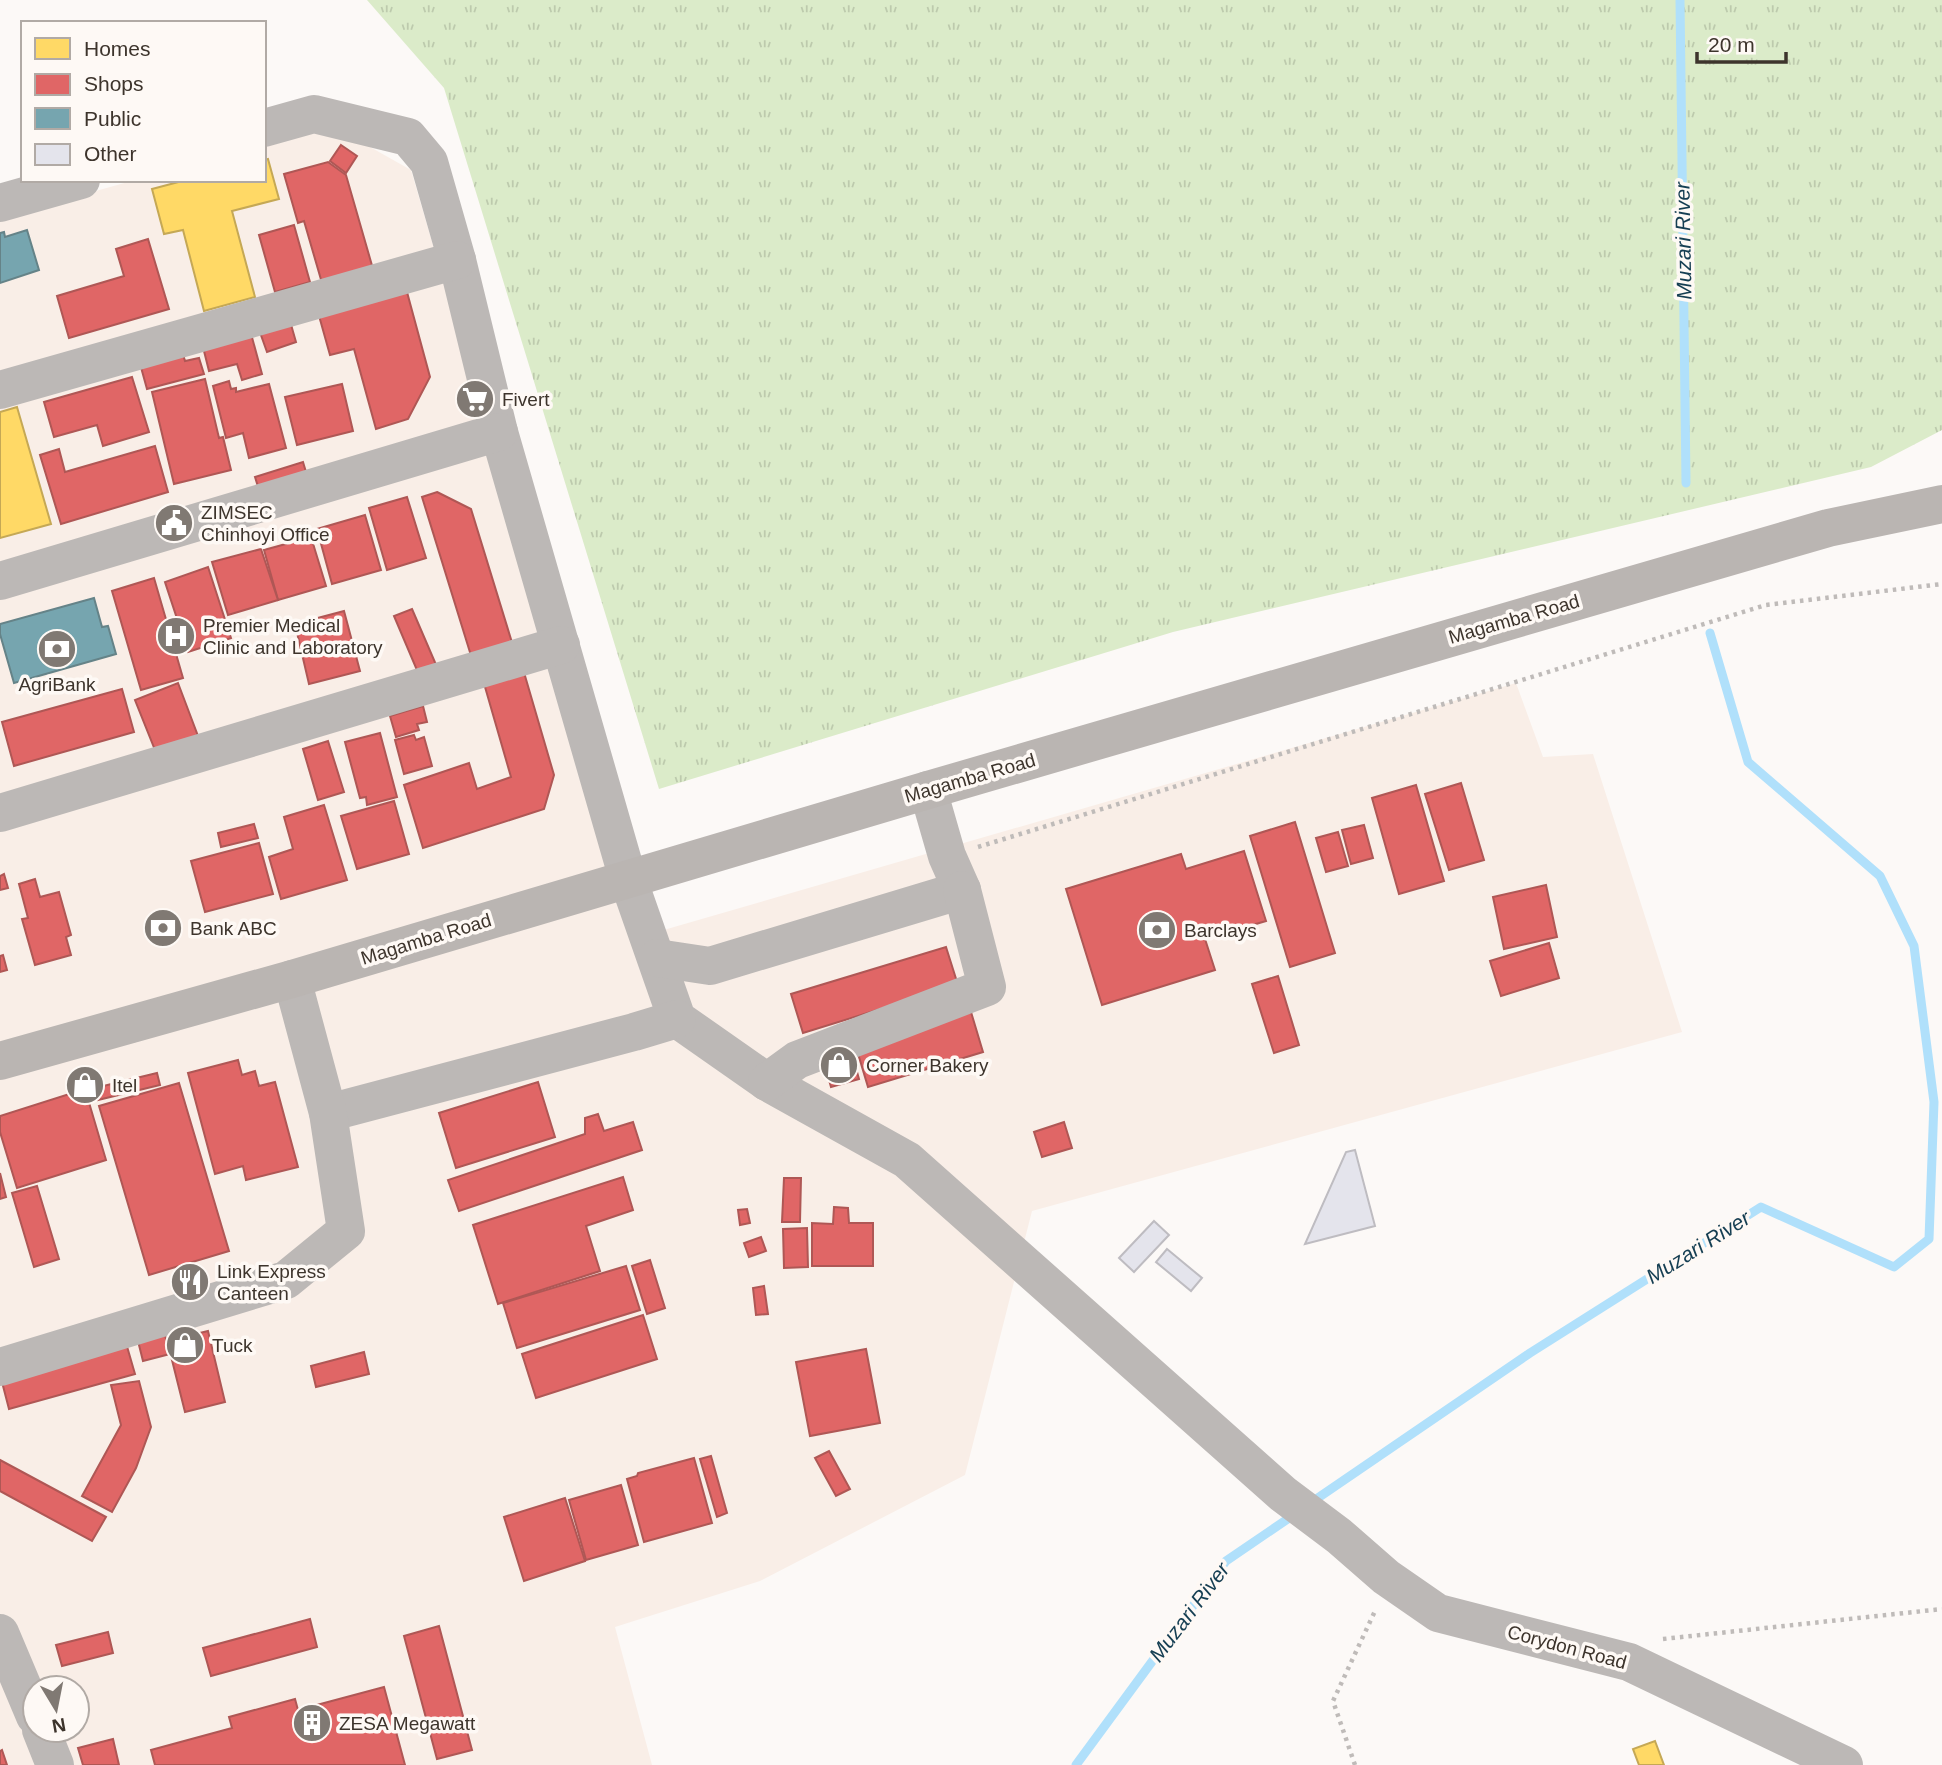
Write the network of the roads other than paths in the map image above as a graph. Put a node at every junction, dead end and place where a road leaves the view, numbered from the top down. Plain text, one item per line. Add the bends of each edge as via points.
1 (266, 127) edge
2 (74, 182) edge
3 (0, 203) edge
4 (457, 260) junction
5 (0, 390) edge
6 (499, 432) junction
7 (1942, 504) edge
8 (0, 581) edge
9 (561, 645) junction
10 (928, 790) junction
11 (0, 813) edge
12 (955, 873) junction
13 (628, 879) junction
14 (657, 958) junction
15 (292, 979) junction
16 (677, 1019) junction
17 (0, 1062) edge
18 (767, 1082) junction
19 (328, 1113) junction
20 (0, 1367) edge
21 (0, 1633) edge
22 (21, 1683) edge
23 (47, 1744) edge
24 (55, 1765) edge
25 (1844, 1765) edge

1 - 4 street via 314,114 408,136 429,163
2 - 3 street
4 - 5 street
4 - 6 street
6 - 8 street
6 - 9 street
7 - 10 highway, Magamba Road via 1828,528
9 - 11 street
9 - 13 street
10 - 12 street
10 - 13 highway, Magamba Road
12 - 14 street via 710,965
12 - 18 street via 987,987 797,1060
13 - 14 street
13 - 15 highway, Magamba Road
14 - 16 street
15 - 17 highway, Magamba Road
15 - 19 street
16 - 18 street, Corydon Road
16 - 19 street
18 - 25 street, Corydon Road via 907,1160 1283,1494 1438,1613 1629,1662
19 - 20 street via 346,1231 286,1280
21 - 22 street
23 - 24 street

